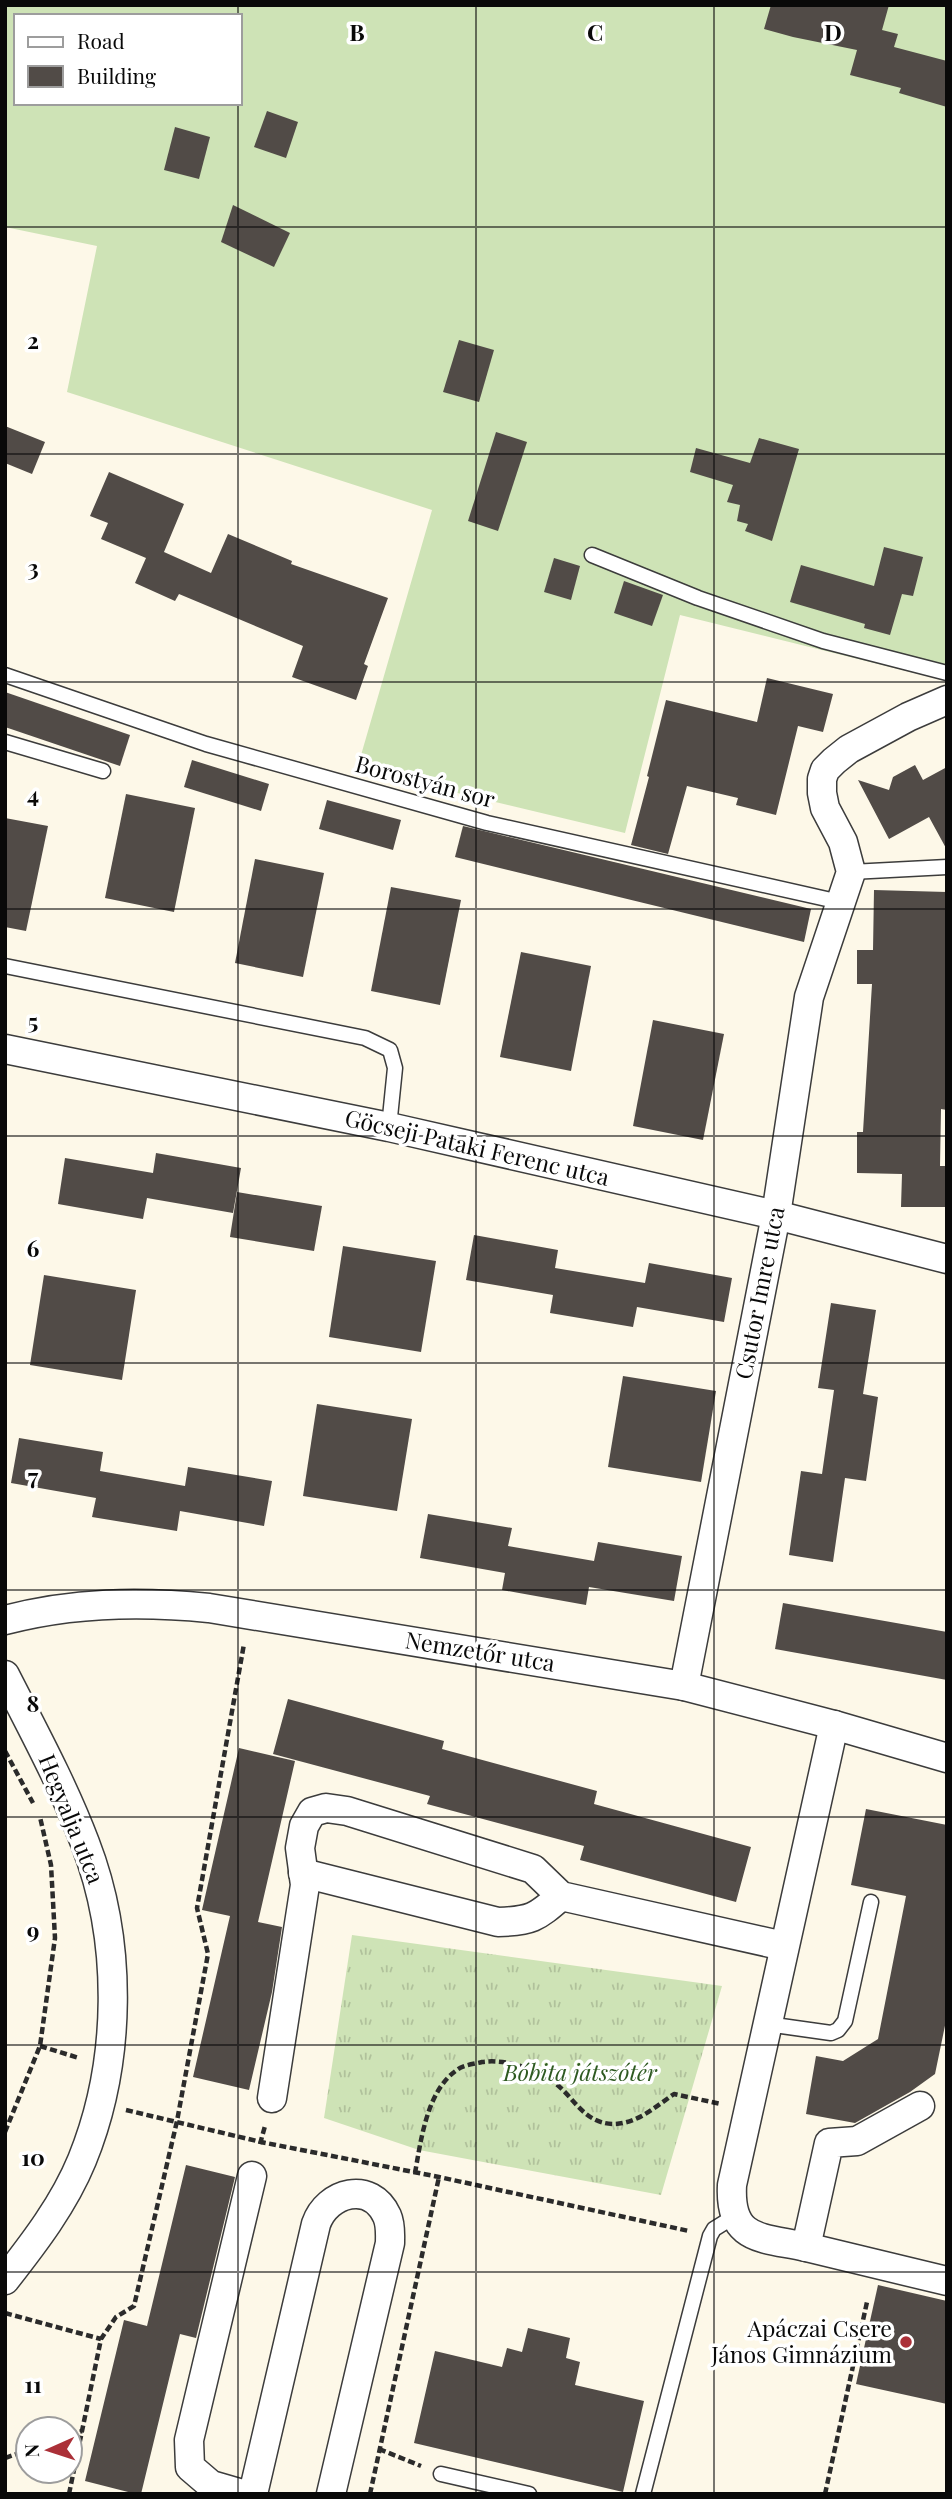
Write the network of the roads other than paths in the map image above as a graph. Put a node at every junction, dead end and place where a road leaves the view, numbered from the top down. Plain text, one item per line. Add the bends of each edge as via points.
1 (592, 555) dead end
2 (947, 673) edge
3 (5, 675) edge
4 (947, 700) edge
5 (5, 741) edge
6 (103, 771) dead end
7 (947, 867) edge
8 (851, 872) junction
9 (841, 902) junction
10 (5, 966) edge
11 (5, 1049) edge
12 (390, 1126) junction
13 (776, 1215) junction
14 (947, 1259) edge
15 (5, 1620) edge
16 (5, 1675) edge
17 (684, 1686) junction
18 (834, 1725) junction
19 (947, 1758) edge
20 (303, 1874) junction
21 (561, 1896) junction
22 (871, 1902) dead end
23 (784, 1946) junction
24 (767, 2024) junction
25 (272, 2098) road end
26 (920, 2106) dead end
27 (252, 2176) road end
28 (735, 2216) junction
29 (806, 2247) junction
30 (5, 2280) edge
31 (947, 2281) edge
32 (441, 2474) road end
33 (242, 2494) edge
34 (253, 2494) edge
35 (331, 2494) edge
36 (529, 2494) edge
37 (643, 2494) edge

1 - 2 lane via 823,641
3 - 9 lane, Borostyán sor via 206,744 487,823
4 - 8 street via 849,749 825,771 825,808 844,842
5 - 6 lane
7 - 8 lane
8 - 9 street, Csutor Imre utca
9 - 13 street, Csutor Imre utca via 809,997
10 - 12 lane via 365,1038 390,1050 393,1059
11 - 12 street, Göcseji Pataki Ferenc utca
12 - 13 street, Göcseji Pataki Ferenc utca
13 - 14 street, Göcseji Pataki Ferenc utca
13 - 17 street, Csutor Imre utca
15 - 17 street, Nemzetőr utca via 103,1604 161,1603
16 - 30 street, Hegyalja utca via 66,1798 102,1894 113,2019 101,2105 82,2161 61,2201
17 - 18 street, Nemzetőr utca
18 - 19 street, Nemzetőr utca
18 - 23 street
20 - 21 street via 498,1922 526,1921
20 - 21 street via 299,1848 304,1826 312,1812 326,1808 533,1869
20 - 25 street
21 - 23 street
22 - 24 lane via 845,2021 838,2030 831,2033
23 - 24 street
24 - 28 street via 732,2185
26 - 29 street via 858,2141 829,2143
27 - 33 street via 189,2440 190,2467 211,2485
28 - 29 street via 740,2227 752,2235
28 - 37 lane via 710,2236
29 - 31 street
32 - 36 lane
34 - 35 street via 319,2214 338,2197 364,2195 387,2214 390,2243

